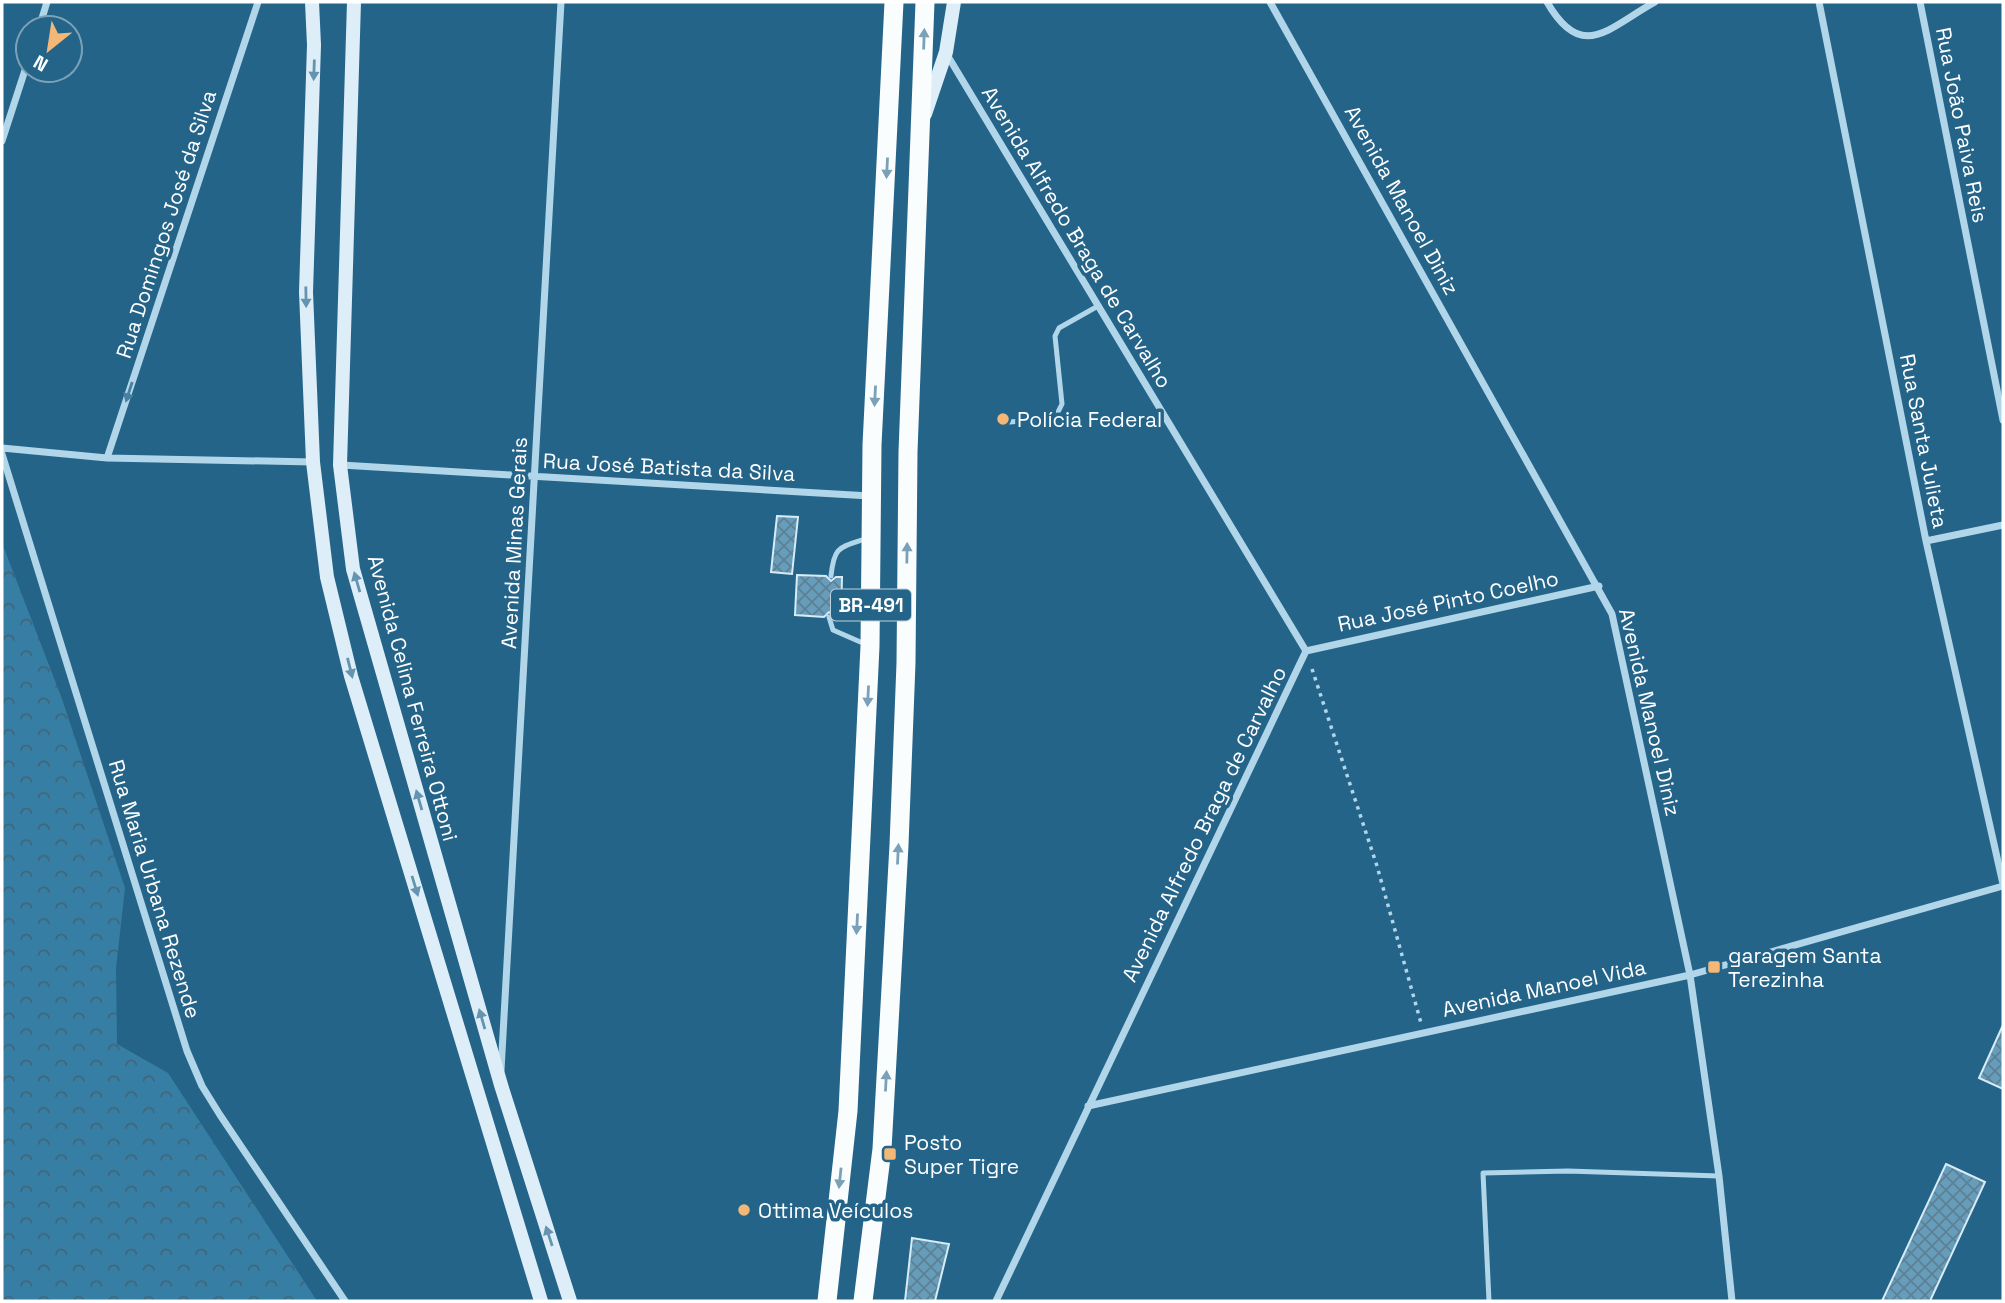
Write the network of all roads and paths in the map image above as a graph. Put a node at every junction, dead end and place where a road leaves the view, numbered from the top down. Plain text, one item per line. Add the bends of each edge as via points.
1 (258, 2) edge
2 (312, 2) edge
3 (354, 2) edge
4 (561, 2) edge
5 (894, 2) edge
6 (925, 2) edge
7 (954, 2) edge
8 (1270, 2) edge
9 (1547, 2) edge
10 (1655, 2) edge
11 (1819, 2) edge
12 (1920, 2) edge
13 (946, 52) junction
14 (21, 84) edge
15 (921, 125) junction
16 (2, 141) edge
17 (1098, 306) junction
18 (2003, 420) edge
19 (1010, 422) dead end
20 (2, 448) edge
21 (2, 454) edge
22 (107, 458) junction
23 (313, 462) junction
24 (340, 466) junction
25 (535, 477) junction
26 (871, 496) junction
27 (2003, 526) edge
28 (872, 537) junction
29 (1926, 541) junction
30 (831, 576) dead end
31 (1599, 586) junction
32 (829, 617) dead end
33 (870, 646) junction
34 (1306, 651) junction
35 (2003, 885) edge
36 (1689, 975) junction
37 (1423, 1031) junction
38 (500, 1086) junction
39 (1088, 1106) junction
40 (1718, 1176) junction
41 (345, 1301) edge
42 (541, 1301) edge
43 (570, 1301) edge
44 (827, 1301) edge
45 (863, 1301) edge
46 (996, 1301) edge
47 (1489, 1301) edge
48 (1732, 1301) edge

1 -> 22 street, Rua Domingos José da Silva
2 -> 23 main road via 306,292
3 - 24 main road, Avenida Celina Ferreira Ottoni
4 - 25 street, Avenida Minas Gerais
5 -> 26 highway, BR-491
15 -> 6 highway, BR-491
7 - 13 main road
8 - 31 street, Avenida Manoel Diniz
9 - 10 street via 1569,33 1582,38
11 - 29 street, Rua Santa Julieta
12 - 18 street, Rua João Paiva Reis
13 - 15 main road
13 - 17 street, Avenida Alfredo Braga de Carvalho
14 - 16 street
45 -> 15 highway, BR-491 via 882,1149 899,845
17 - 19 lane via 1059,328 1055,336 1060,412 1055,418
17 - 34 street, Avenida Alfredo Braga de Carvalho
20 - 22 street
21 - 41 street, Rua Maria Urbana Rezende via 201,1086
22 - 23 street
23 -> 42 main road via 327,578 351,676
24 - 25 street, Rua José Batista da Silva
38 -> 24 main road, Avenida Celina Ferreira Ottoni via 353,569
25 - 26 street, Rua José Batista da Silva
25 - 38 street, Avenida Minas Gerais
26 - 28 highway, BR-491
27 - 29 street
28 - 30 lane via 840,547 833,557
28 - 33 highway, BR-491
29 - 35 street, Rua Santa Julieta
31 - 34 street, Rua José Pinto Coelho
31 - 36 street, Avenida Manoel Diniz via 1620,641
32 - 33 lane via 833,630
33 -> 44 highway, BR-491 via 848,1111
34 - 37 path via 1374,854
34 - 39 street, Avenida Alfredo Braga de Carvalho
35 - 36 street, Avenida Manoel Vida
36 - 37 street, Avenida Manoel Vida
36 - 40 street, Avenida Manoel Diniz
37 - 39 street, Avenida Manoel Vida
43 -> 38 main road, Avenida Celina Ferreira Ottoni
39 - 46 street, Avenida Alfredo Braga de Carvalho
40 - 47 lane via 1483,1173
40 - 48 street, Avenida Manoel Diniz

